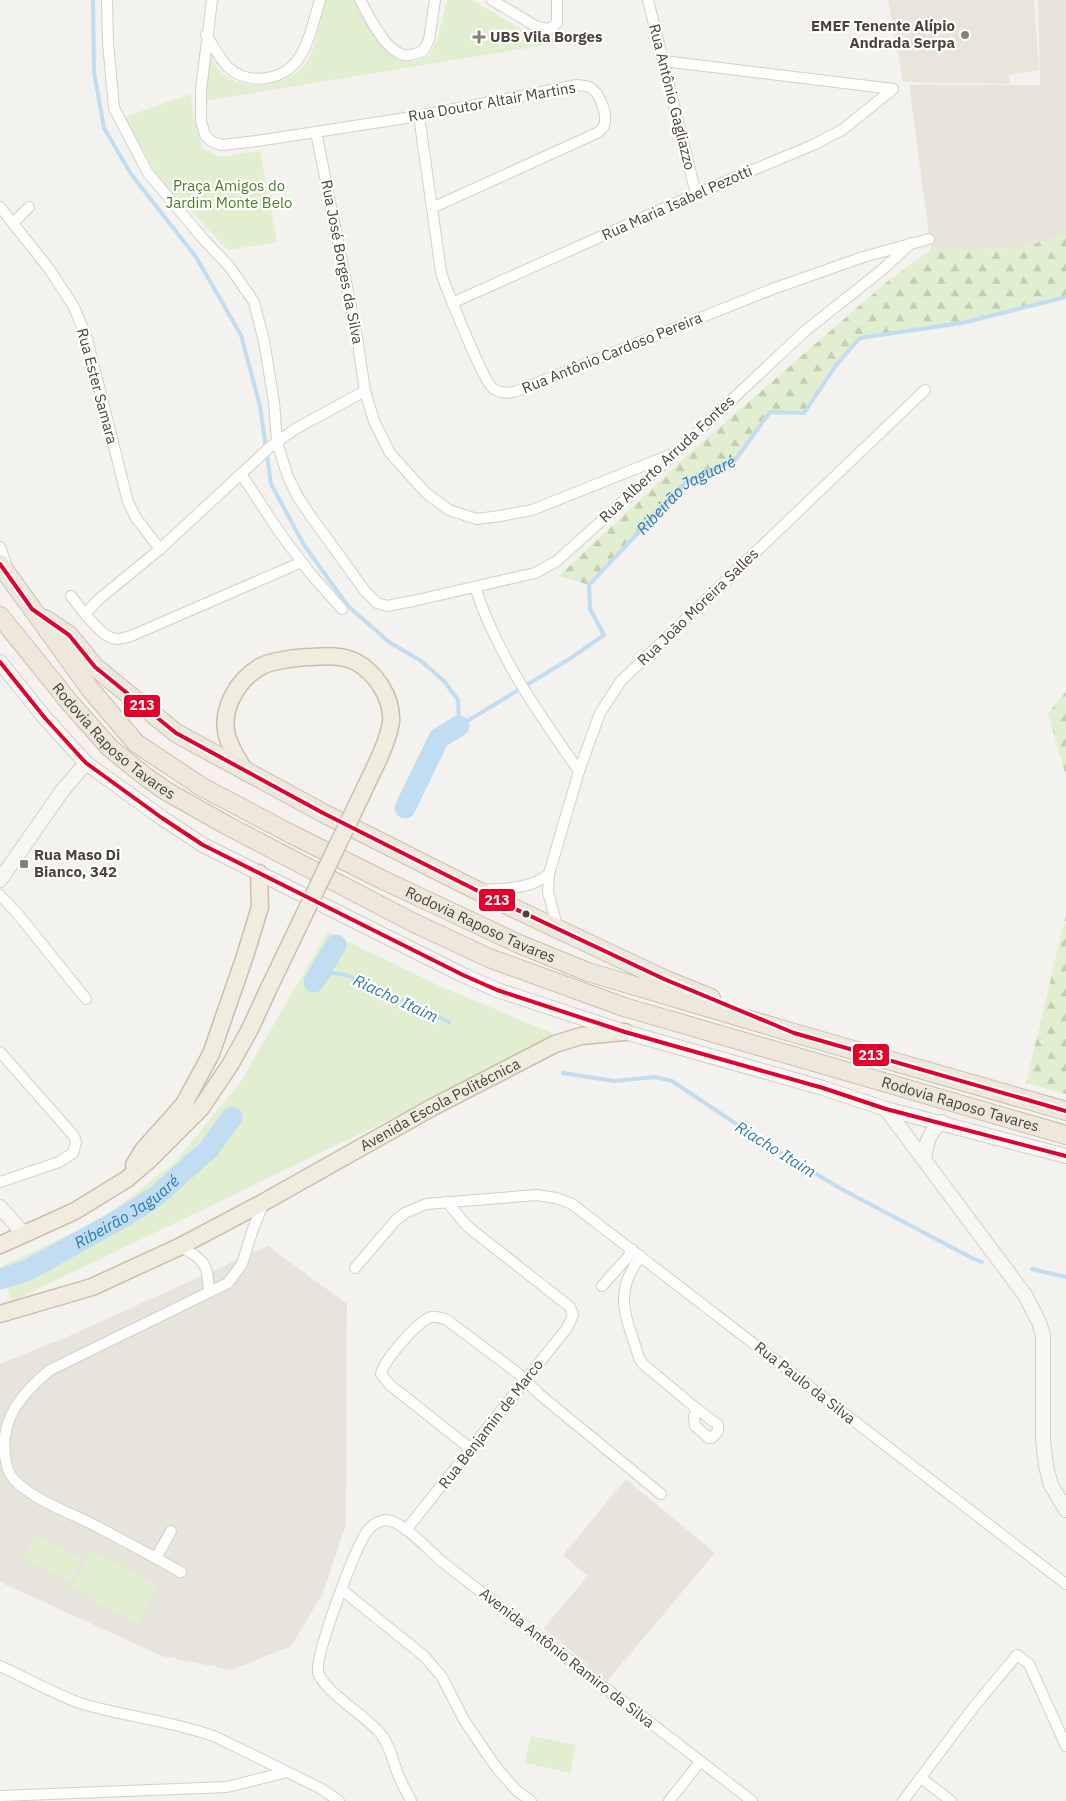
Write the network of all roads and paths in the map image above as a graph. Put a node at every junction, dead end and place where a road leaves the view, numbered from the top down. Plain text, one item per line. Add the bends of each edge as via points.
1 (106, 0) edge
2 (212, 0) edge
3 (320, 0) edge
4 (360, 0) edge
5 (435, 0) edge
6 (492, 0) edge
7 (556, 0) edge
8 (648, 0) edge
9 (206, 35) junction
10 (663, 61) junction
11 (419, 116) junction
12 (316, 132) junction
13 (696, 194) junction
14 (0, 207) edge
15 (29, 207) dead end
16 (432, 208) junction
17 (13, 223) junction
18 (929, 239) dead end
19 (911, 243) junction
20 (452, 302) junction
21 (925, 390) dead end
22 (365, 391) junction
23 (274, 445) junction
24 (675, 453) junction
25 (241, 474) junction
26 (0, 548) edge
27 (160, 549) junction
28 (302, 562) junction
29 (0, 564) edge
30 (13, 582) junction
31 (475, 587) junction
32 (71, 596) dead end
33 (342, 608) dead end
34 (32, 609) junction
35 (85, 614) junction
36 (0, 616) edge
37 (0, 662) edge
38 (86, 763) junction
39 (246, 772) junction
40 (579, 772) junction
41 (259, 873) junction
42 (549, 874) junction
43 (0, 880) edge
44 (478, 890) junction
45 (0, 895) edge
46 (558, 929) junction
47 (86, 999) dead end
48 (625, 1032) junction
49 (794, 1033) junction
50 (0, 1052) edge
51 (886, 1109) junction
52 (1066, 1111) edge
53 (942, 1122) junction
54 (1066, 1135) edge
55 (1066, 1156) edge
56 (924, 1160) junction
57 (127, 1179) junction
58 (0, 1182) edge
59 (264, 1202) junction
60 (447, 1202) junction
61 (0, 1207) edge
62 (24, 1234) junction
63 (0, 1245) edge
64 (180, 1247) junction
65 (632, 1249) junction
66 (641, 1256) junction
67 (355, 1268) dead end
68 (602, 1286) dead end
69 (209, 1292) junction
70 (0, 1314) edge
71 (525, 1381) junction
72 (697, 1409) dead end
73 (4, 1421) edge
74 (470, 1449) junction
75 (661, 1494) dead end
76 (1066, 1510) edge
77 (406, 1530) junction
78 (171, 1531) dead end
79 (156, 1558) junction
80 (181, 1572) dead end
81 (1066, 1584) edge
82 (342, 1590) junction
83 (0, 1666) edge
84 (1066, 1746) edge
85 (700, 1762) junction
86 (287, 1772) junction
87 (920, 1778) junction
88 (95, 1792) junction
89 (0, 1796) edge
90 (103, 1801) edge
91 (339, 1801) edge
92 (412, 1801) edge
93 (531, 1801) edge
94 (669, 1801) edge
95 (752, 1801) edge
96 (903, 1801) edge
97 (951, 1801) edge

1 - 23 street via 114,108 148,173 229,266 254,302 274,402
2 - 9 street
3 - 9 street via 305,49 298,60 278,77 245,76 229,67
4 - 5 street via 381,37 404,55 423,50 428,40
6 - 7 street via 537,27 549,29 557,22
8 - 10 street, Rua Antônio Gagliazzo
9 - 12 street, Rua Doutor Altair Martins via 201,121 205,135 211,141 221,145
10 - 13 street, Rua Antônio Gagliazzo
10 - 13 street, Rua Maria Isabel Pezotti via 893,89 842,130
11 - 12 street, Rua Doutor Altair Martins
11 - 16 street, Rua Antônio Cardoso Pereira
11 - 16 street, Rua Doutor Altair Martins via 576,85 589,87 596,94 604,115 604,125 590,137
12 - 22 street, Rua José Borges da Silva
13 - 20 street, Rua Maria Isabel Pezotti
14 - 17 street, Rua Ester Samara
15 - 17 street
16 - 20 street, Rua Antônio Cardoso Pereira via 441,272
17 - 27 street, Rua Ester Samara via 74,307 87,339 128,502
18 - 19 street
19 - 20 street, Rua Antônio Cardoso Pereira via 770,290 517,392 492,389
19 - 24 street, Rua Alberto Arruda Fontes via 805,331
21 - 40 street, Rua João Moreira Salles via 621,681 600,712
22 - 23 street via 295,429
22 - 24 street, Rua José Borges da Silva via 374,421 390,453 426,493 449,510 477,519 532,510
23 - 25 street
23 - 31 street, Rua Alberto Arruda Fontes via 302,503 377,603 387,606
24 - 31 street, Rua Alberto Arruda Fontes via 557,561 536,573
25 - 27 street
25 - 28 street
26 - 30 street
27 - 35 street
28 - 33 street
28 - 35 street via 118,639 108,637
29 - 30 highway, Rodovia Raposo Tavares
30 - 34 highway, Rodovia Raposo Tavares
31 - 40 street via 527,697
32 - 35 street
34 - 39 highway via 68,635 95,667 176,733
34 - 49 highway, Rodovia Raposo Tavares via 90,689 136,743 202,787 381,880 519,944 588,972
36 - 54 highway, Rodovia Raposo Tavares via 110,748 146,777 228,826 412,922 489,958 624,1007
37 - 38 main road
38 - 41 main road via 133,799 203,845
38 - 43 main road via 62,791
39 - 44 highway
39 - 57 highway, bridge via 227,738 226,714 244,678 261,666 300,657 333,656 357,662 374,676 387,696 391,720 384,745 250,1029 201,1108
40 - 42 street, Rua João Moreira Salles
41 - 48 main road via 497,990
41 - 57 highway via 260,907 211,1054 184,1104 143,1150
42 - 44 street via 528,886
42 - 46 street, Rua João Moreira Salles via 548,892
44 - 46 highway
45 - 47 street
46 - 49 highway
48 - 51 main road
48 - 59 highway, Avenida Escola Politécnica via 581,1036 555,1044 431,1108
49 - 52 highway, Rodovia Raposo Tavares
50 - 58 street via 76,1142 73,1152 59,1162
51 - 53 main road
51 - 56 main road
53 - 55 main road
53 - 56 main road via 930,1135
56 - 76 main road via 1026,1295 1039,1322 1044,1355 1044,1453 1048,1476
57 - 62 highway via 75,1211
59 - 64 highway, Avenida Escola Politécnica
59 - 69 street via 239,1270 228,1283
60 - 65 street, Rua Paulo da Silva via 537,1195 556,1198 572,1204
60 - 67 street, Rua Paulo da Silva via 426,1204 405,1213
60 - 71 street, Rua Benjamin de Marco via 467,1226 570,1307 573,1316 567,1328
61 - 62 main road
62 - 63 highway
64 - 69 street via 193,1253 205,1266
64 - 70 highway, Avenida Escola Politécnica via 92,1287
65 - 66 street, Rua Paulo da Silva
65 - 68 street
66 - 72 street via 627,1279 624,1291 624,1303 639,1358
66 - 81 street, Rua Paulo da Silva
69 - 73 street via 50,1370 31,1386
71 - 74 street, Rua Benjamin de Marco
71 - 74 street via 452,1323 441,1318 430,1317 397,1349 382,1370 383,1378
71 - 75 street
73 - 79 street via 6,1461 10,1474 20,1485
74 - 77 street, Rua Benjamin de Marco
77 - 82 street, Avenida Antônio Ramiro da Silva via 391,1521 380,1522 366,1533
77 - 85 street, Avenida Antônio Ramiro da Silva via 441,1561
78 - 79 street
79 - 80 street
82 - 92 street via 320,1651 318,1672 322,1681 381,1734
82 - 93 street via 424,1656 442,1677 464,1720 496,1767 516,1790
83 - 86 street via 81,1703 216,1736
84 - 87 street via 1029,1664 1016,1655
85 - 94 street
85 - 95 street, Avenida Antônio Ramiro da Silva
86 - 88 street via 227,1787
86 - 91 street
87 - 96 street
87 - 97 street
88 - 89 street
88 - 90 street

